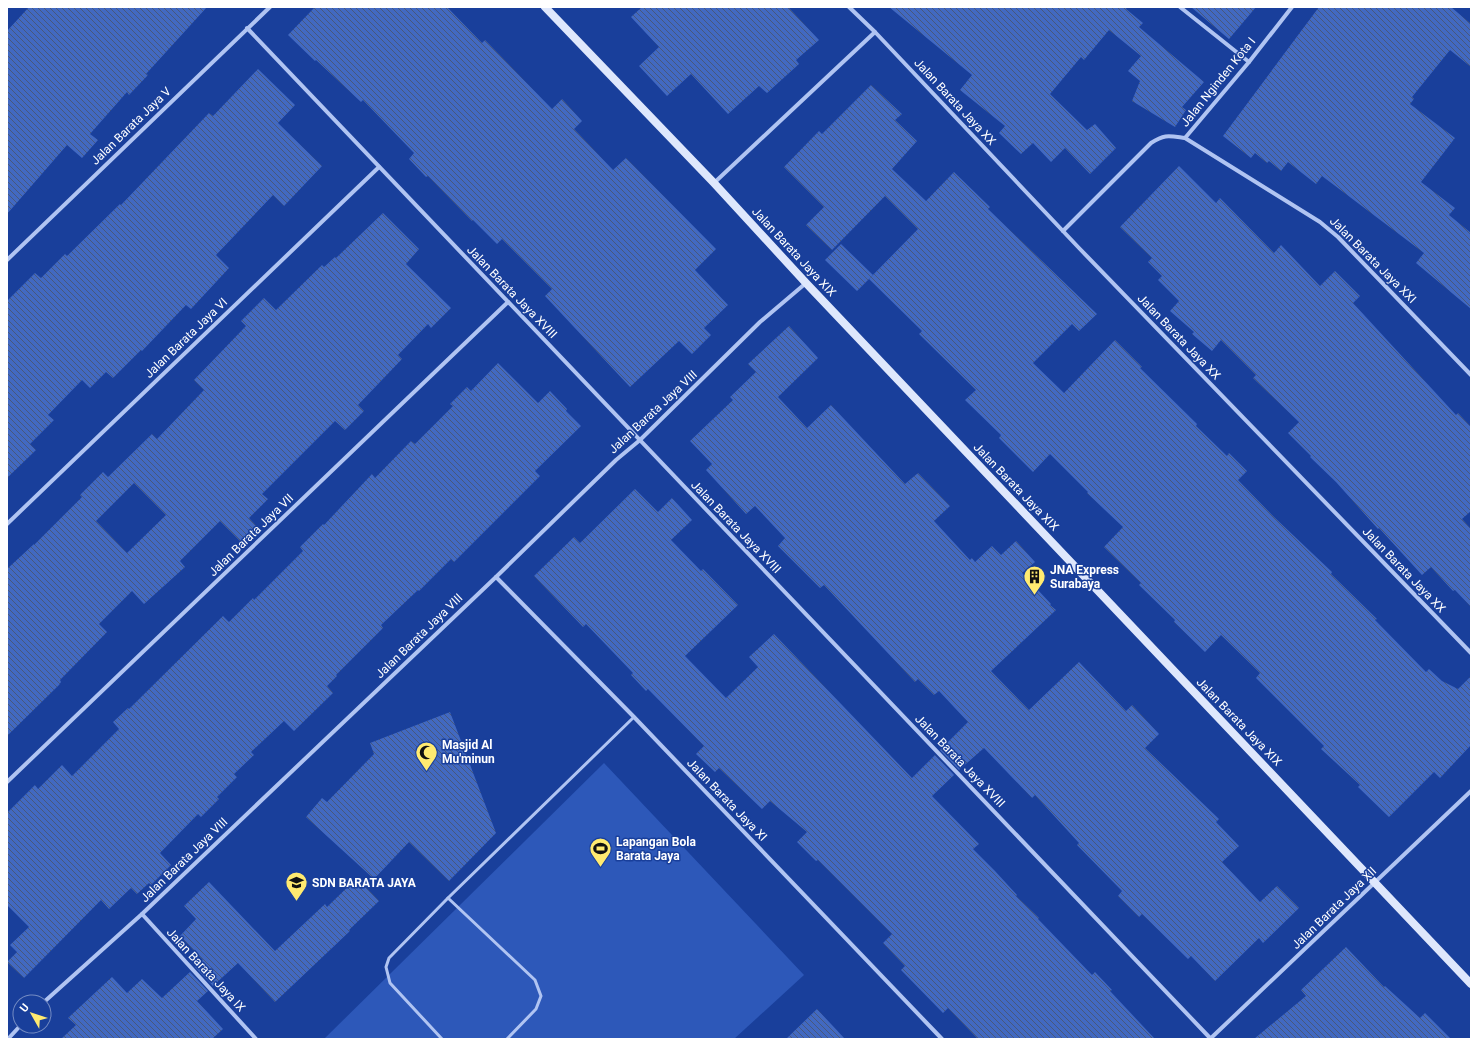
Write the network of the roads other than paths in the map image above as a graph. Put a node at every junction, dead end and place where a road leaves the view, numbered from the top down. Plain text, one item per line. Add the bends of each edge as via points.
1 (270, 7) edge
2 (544, 7) edge
3 (849, 7) edge
4 (1180, 7) edge
5 (1292, 7) edge
6 (247, 28) junction
7 (874, 32) junction
8 (1249, 62) junction
9 (1185, 138) junction
10 (380, 167) junction
11 (714, 183) junction
12 (1063, 231) junction
13 (7, 260) edge
14 (806, 283) junction
15 (508, 302) junction
16 (1471, 375) edge
17 (640, 440) junction
18 (7, 524) edge
19 (496, 577) junction
20 (1471, 653) edge
21 (634, 717) junction
22 (7, 782) edge
23 (1471, 791) edge
24 (1375, 882) junction
25 (448, 898) junction
26 (142, 914) junction
27 (1471, 984) edge
28 (52, 995) edge
29 (256, 1039) edge
30 (442, 1039) edge
31 (507, 1039) edge
32 (942, 1039) edge
33 (1210, 1039) edge

1 - 6 street, Jalan Barata Jaya V
2 - 11 street, Jalan Barata Jaya XIX
3 - 7 street, Jalan Barata Jaya XX
4 - 8 street
5 - 8 street, Jalan Nginden Kota I
6 - 10 street, Jalan Barata Jaya XVIII
6 - 13 street, Jalan Barata Jaya V
7 - 11 street
7 - 12 street, Jalan Barata Jaya XX
8 - 9 street, Jalan Nginden Kota I
9 - 12 street, Jalan Nginden Kota I via 1161,137 1152,143
9 - 16 street, Jalan Barata Jaya XXI via 1320,222 1338,237
10 - 15 street, Jalan Barata Jaya XVIII
10 - 18 street, Jalan Barata Jaya VI
11 - 14 street, Jalan Barata Jaya XIX
12 - 20 street, Jalan Barata Jaya XX
14 - 17 street, Jalan Barata Jaya VIII via 760,322
14 - 24 street, Jalan Barata Jaya XIX
15 - 17 street, Jalan Barata Jaya XVIII
15 - 22 street, Jalan Barata Jaya VII
17 - 19 street, Jalan Barata Jaya VIII via 616,460
17 - 33 street, Jalan Barata Jaya XVIII
19 - 21 street, Jalan Barata Jaya XI
19 - 26 street, Jalan Barata Jaya VIII
21 - 25 lane
21 - 32 street, Jalan Barata Jaya XI
23 - 24 street, Jalan Barata Jaya XII
24 - 27 street, Jalan Barata Jaya XIX
24 - 33 street, Jalan Barata Jaya XII
25 - 30 lane via 389,958 386,967 390,983
25 - 31 lane via 535,980 541,996 536,1009
26 - 28 street, Jalan Barata Jaya VIII
26 - 29 street, Jalan Barata Jaya IX

